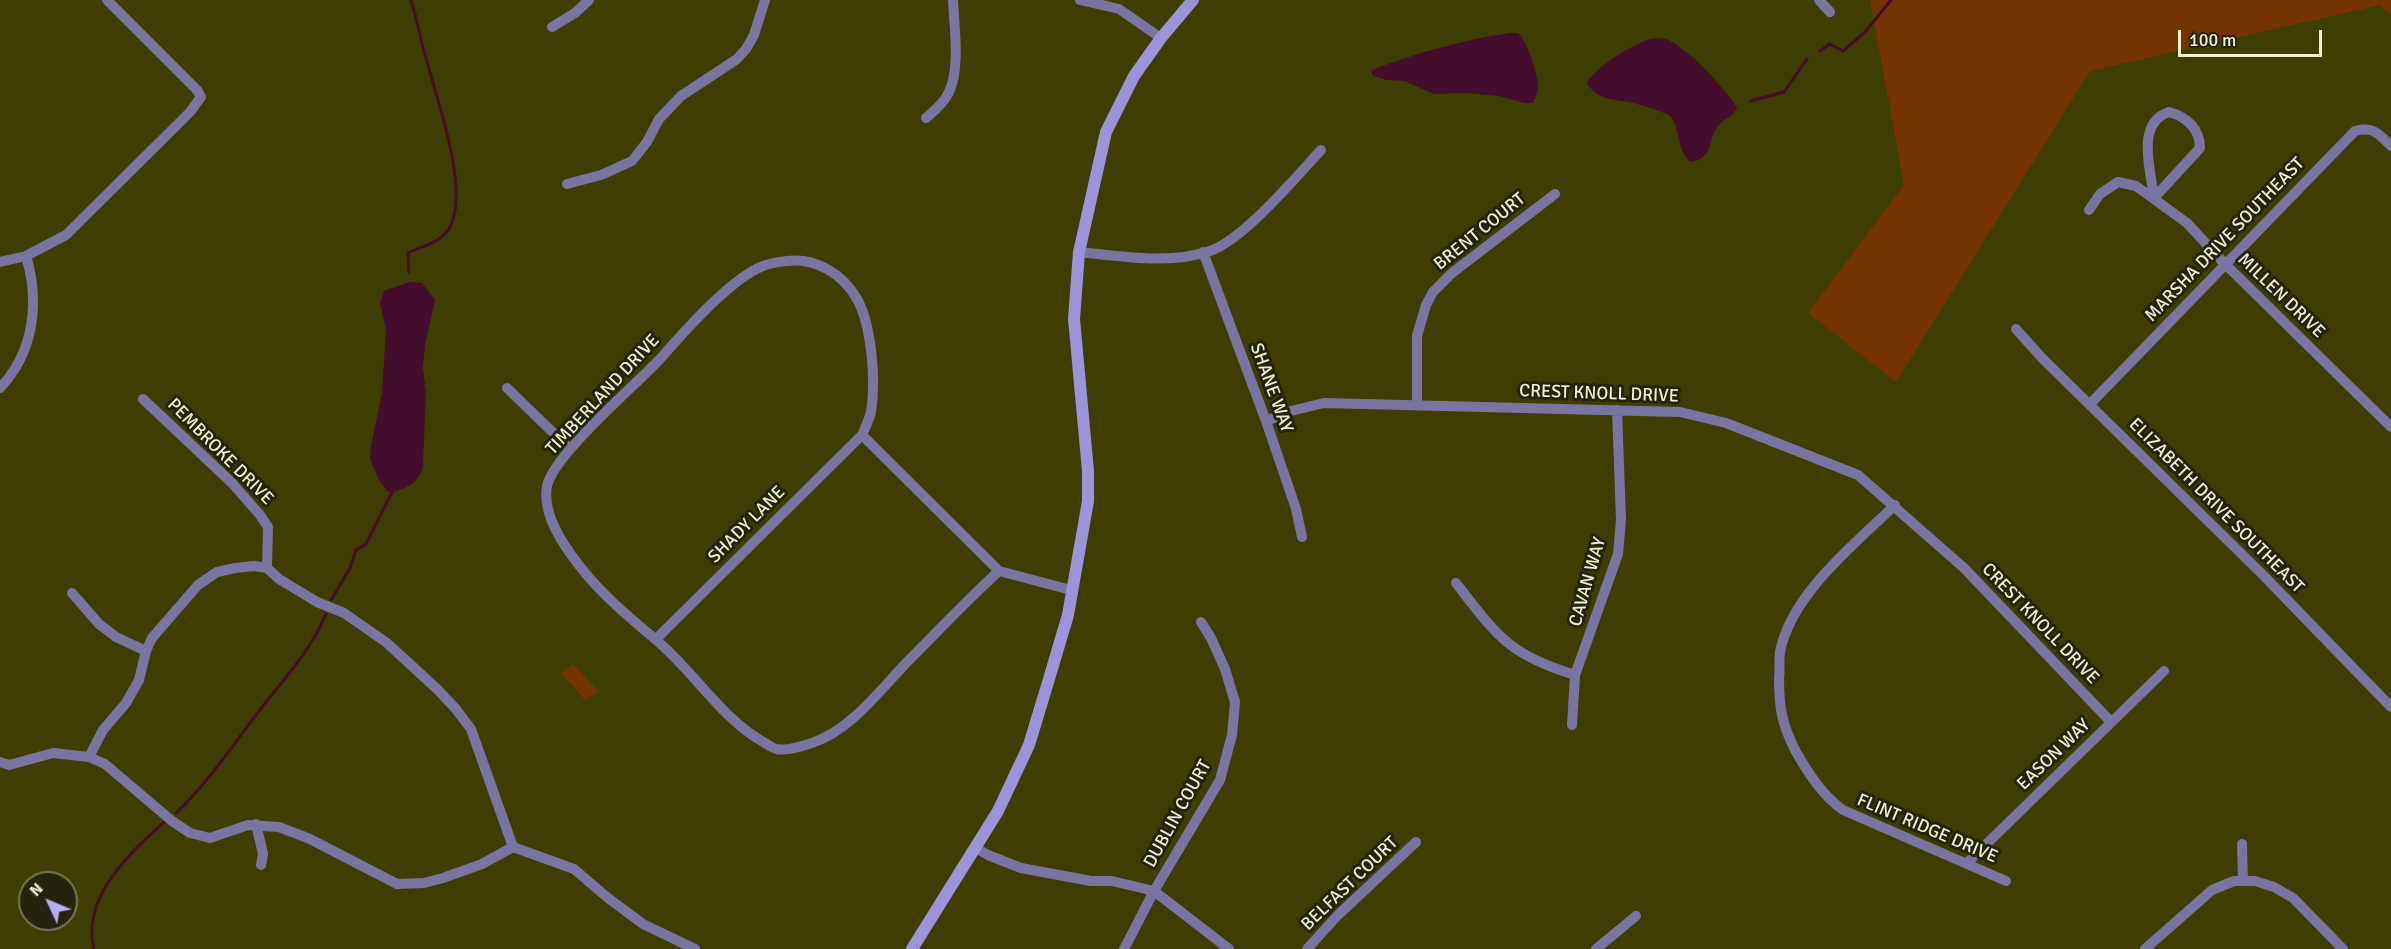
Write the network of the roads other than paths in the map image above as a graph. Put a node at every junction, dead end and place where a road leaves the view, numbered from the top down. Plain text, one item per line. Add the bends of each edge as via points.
1 (107, 0) edge
2 (589, 0) edge
3 (765, 0) edge
4 (953, 0) edge
5 (1080, 0) edge
6 (1193, 0) edge
7 (1819, 0) edge
8 (1830, 12) dead end
9 (552, 27) dead end
10 (1161, 38) junction
11 (926, 118) dead end
12 (2391, 146) edge
13 (1322, 150) dead end
14 (567, 184) dead end
15 (1555, 194) dead end
16 (2154, 198) junction
17 (2089, 210) dead end
18 (1078, 252) junction
19 (1203, 252) junction
20 (26, 256) junction
21 (0, 262) edge
22 (2224, 263) junction
23 (2016, 329) dead end
24 (0, 388) edge
25 (507, 388) dead end
26 (143, 399) dead end
27 (2090, 404) junction
28 (1417, 406) junction
29 (1617, 410) junction
30 (1266, 421) junction
31 (2391, 427) edge
32 (861, 435) junction
33 (570, 449) junction
34 (1894, 505) junction
35 (1302, 537) dead end
36 (267, 568) junction
37 (999, 572) junction
38 (1456, 583) dead end
39 (1071, 590) junction
40 (72, 593) dead end
41 (1201, 622) dead end
42 (656, 639) junction
43 (146, 651) junction
44 (2164, 671) dead end
45 (1575, 675) junction
46 (2391, 706) edge
47 (2110, 722) junction
48 (1572, 725) dead end
49 (89, 757) junction
50 (0, 762) edge
51 (256, 824) junction
52 (1416, 842) dead end
53 (2242, 844) dead end
54 (513, 847) junction
55 (976, 848) junction
56 (1967, 862) junction
57 (261, 865) dead end
58 (2006, 881) dead end
59 (2243, 881) junction
60 (1154, 891) junction
61 (1636, 916) dead end
62 (695, 949) edge
63 (912, 949) edge
64 (1124, 949) edge
65 (1229, 949) edge
66 (1307, 949) edge
67 (1596, 949) edge
68 (2145, 949) edge
69 (2343, 949) edge

1 - 20 street via 201,98 66,235
2 - 9 street
3 - 14 street via 746,49 681,96 659,119 632,161
4 - 11 street via 956,54 950,92
5 - 10 street via 1119,9
6 - 10 street
7 - 8 street
10 - 18 street via 1134,76 1106,132
12 - 22 street, MARSHA DRIVE SOUTHEAST via 2379,134 2365,128 2355,131
13 - 19 street via 1246,228 1228,242
15 - 28 street, BRENT COURT via 1452,273 1434,292 1426,305 1418,336
16 - 16 street via 2147,142 2152,123 2160,115 2179,114 2195,129 2200,148
16 - 17 street, MILLEN DRIVE via 2136,186 2118,182 2100,194
16 - 22 street, MILLEN DRIVE via 2187,223
18 - 19 street via 1148,259
18 - 39 street via 1074,319 1088,501
19 - 30 street, SHANE WAY
20 - 21 street
20 - 24 street via 33,279 33,320 19,362
22 - 27 street, MARSHA DRIVE SOUTHEAST
22 - 31 street, MILLEN DRIVE
23 - 27 street, ELIZABETH DRIVE SOUTHEAST
25 - 33 street
26 - 36 street, PEMBROKE DRIVE via 232,483 260,515 268,527
27 - 46 street, ELIZABETH DRIVE SOUTHEAST
28 - 29 street, CREST KNOLL DRIVE
28 - 30 street, CREST KNOLL DRIVE via 1324,403
29 - 34 street, CREST KNOLL DRIVE via 1680,412 1726,423 1858,475
29 - 45 street, CAVAN WAY via 1621,520 1618,554
30 - 35 street, SHANE WAY
32 - 33 street, TIMBERLAND DRIVE via 870,414 872,369 867,330 856,298 835,273 808,260 789,260 764,265 742,278
32 - 37 street
32 - 42 street, SHADY LANE
33 - 42 street, TIMBERLAND DRIVE via 547,485 547,504 558,533 599,590
34 - 47 street, CREST KNOLL DRIVE via 1964,568
34 - 56 street, FLINT RIDGE DRIVE via 1808,594 1791,623 1780,651 1779,703 1784,729 1828,799 1843,810
36 - 43 street via 254,566 217,572 198,585 152,638
36 - 54 street via 279,579 344,613 378,637 455,708 471,729
37 - 39 street
37 - 42 street, TIMBERLAND DRIVE via 867,704 831,735 809,744 777,749 752,736
38 - 45 street via 1493,631 1518,652 1542,665
39 - 55 street via 1068,615 1029,745
40 - 43 street via 99,624
41 - 60 street, DUBLIN COURT via 1225,669 1235,702 1232,735 1220,780
43 - 49 street via 140,681 103,730
44 - 47 street, EASON WAY
45 - 48 street, CAVAN WAY
47 - 56 street, EASON WAY
49 - 50 street via 53,753 9,765
49 - 51 street via 105,764 190,833 210,838
51 - 54 street via 296,832 397,884 443,878
51 - 57 street
52 - 66 street, BELFAST COURT
53 - 59 street
54 - 62 street via 574,869 643,924
55 - 60 street via 1021,868
55 - 63 street
56 - 58 street, FLINT RIDGE DRIVE
59 - 68 street via 2212,890
59 - 69 street via 2274,887 2293,897
60 - 64 street, DUBLIN COURT
60 - 65 street
61 - 67 street

